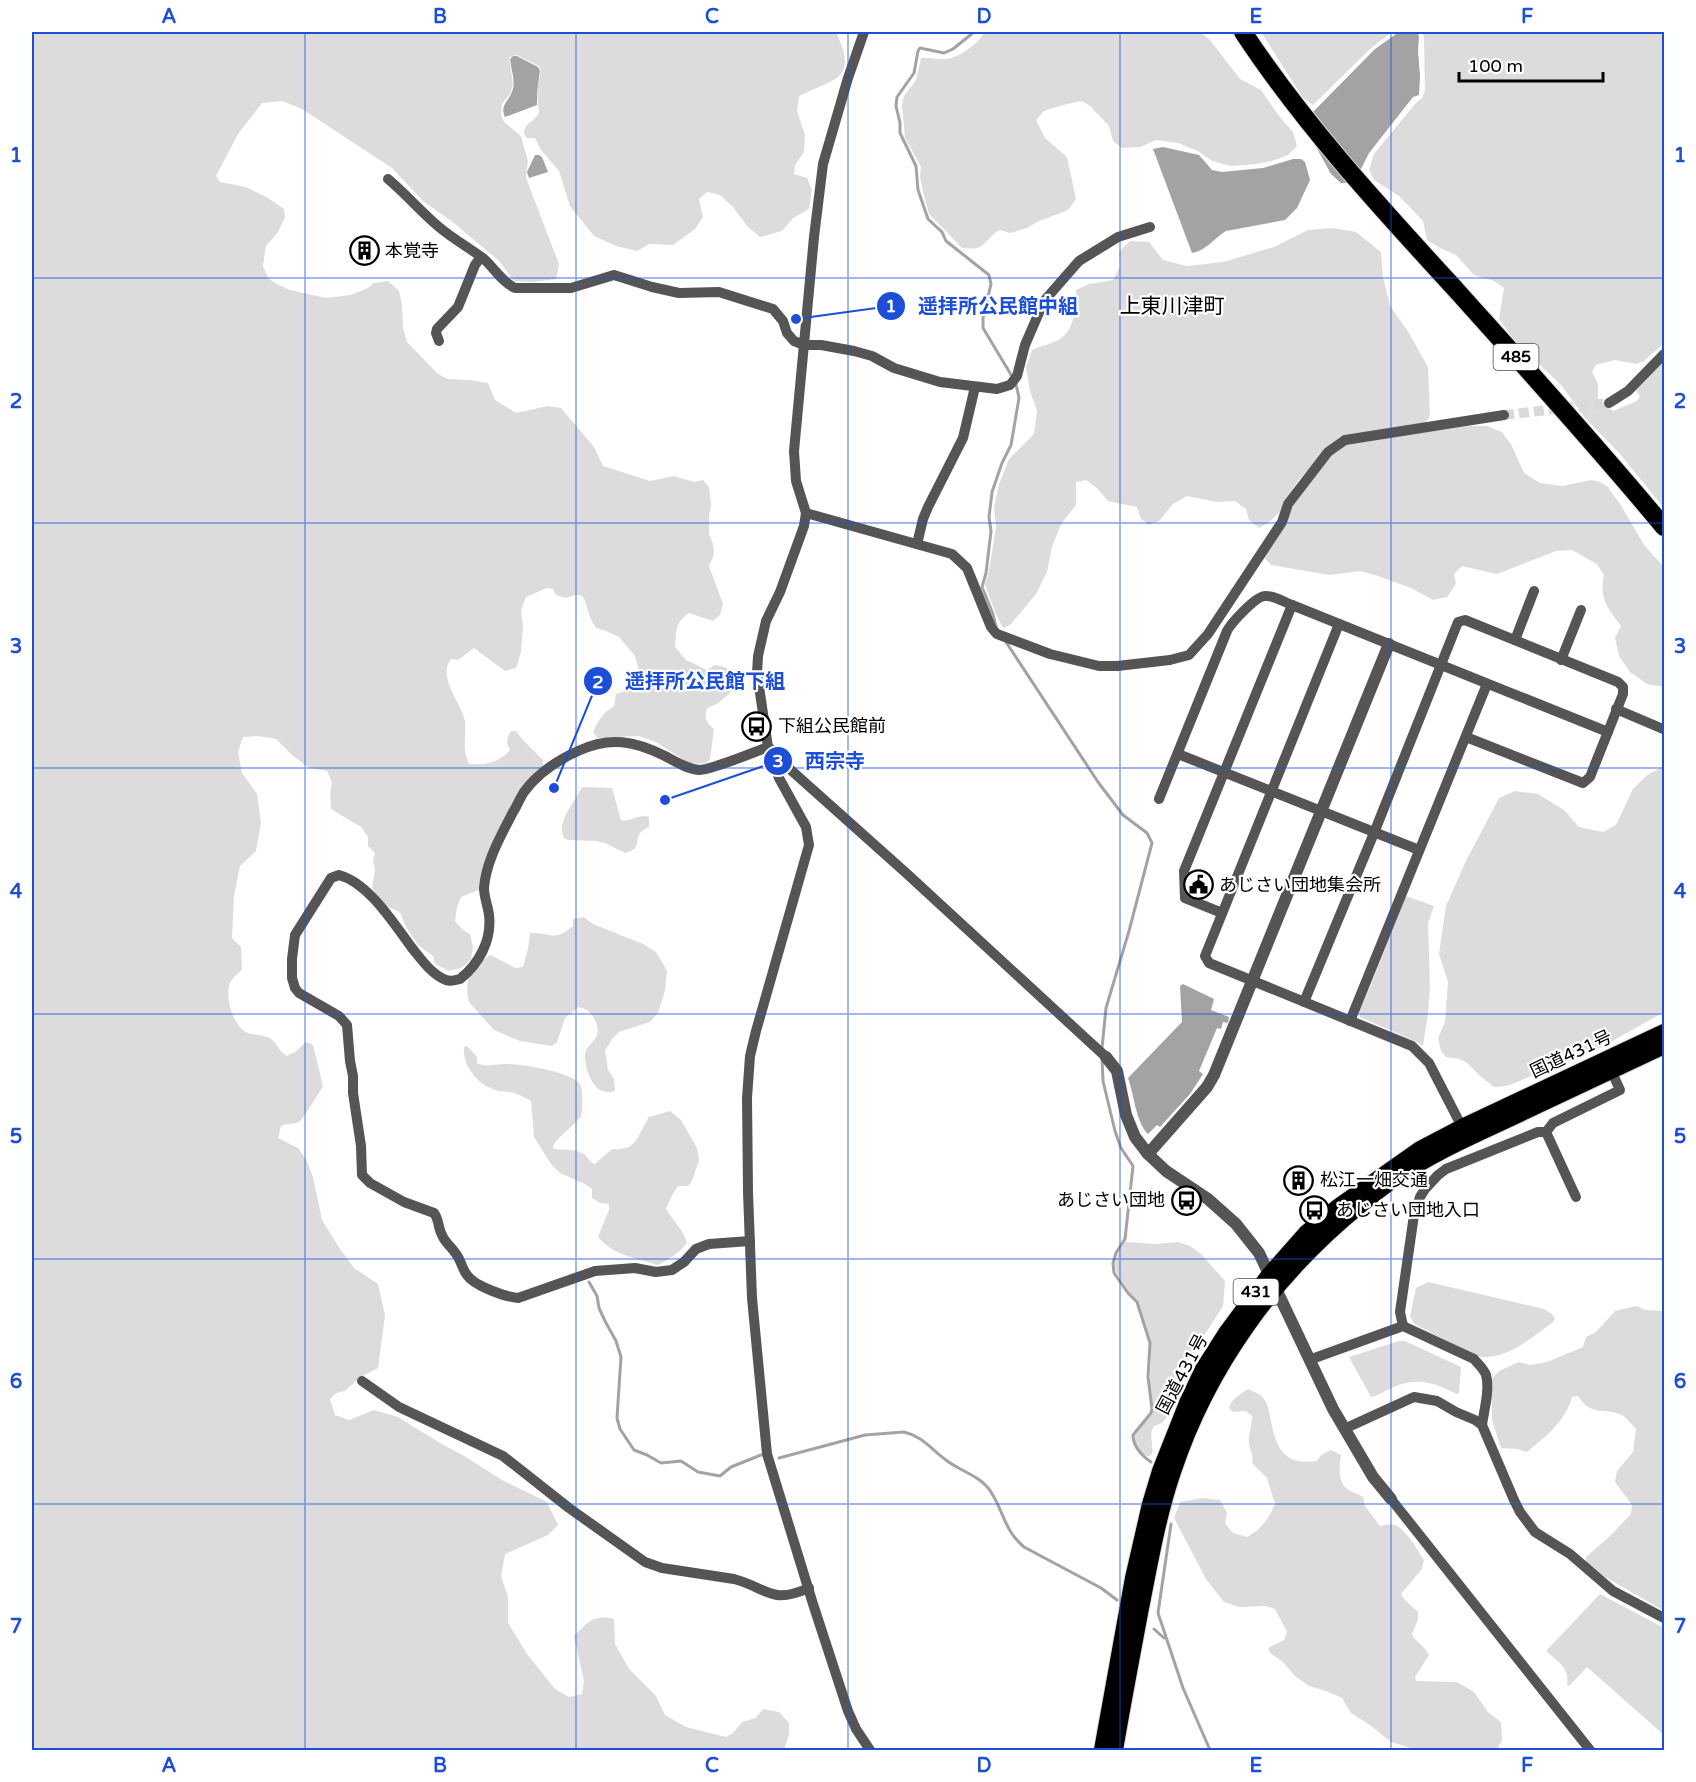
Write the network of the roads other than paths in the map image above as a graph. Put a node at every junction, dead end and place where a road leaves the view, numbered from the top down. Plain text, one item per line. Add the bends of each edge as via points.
1 (864, 32) edge
2 (1243, 32) edge
3 (388, 178) dead end
4 (1150, 226) dead end
5 (481, 257) junction
6 (439, 340) dead end
7 (804, 345) junction
8 (1665, 354) edge
9 (975, 387) junction
10 (1609, 403) tunnel mouth
11 (1504, 415) tunnel mouth
12 (806, 513) junction
13 (1665, 527) edge
14 (917, 544) junction
15 (1534, 591) dead end
16 (1292, 605) junction
17 (1581, 610) dead end
18 (1339, 624) junction
19 (1515, 640) junction
20 (1389, 644) junction
21 (1561, 660) junction
22 (1440, 665) junction
23 (1487, 684) junction
24 (1617, 709) junction
25 (1663, 729) edge
26 (1608, 732) junction
27 (1466, 737) junction
28 (768, 747) junction
29 (1178, 754) junction
30 (1224, 773) junction
31 (1271, 791) junction
32 (1159, 799) dead end
33 (1322, 812) junction
34 (1374, 832) junction
35 (1419, 850) junction
36 (1222, 913) junction
37 (1253, 982) junction
38 (1304, 1002) junction
39 (1350, 1021) junction
40 (1665, 1032) edge
41 (1665, 1046) edge
42 (1101, 1053) joint
43 (1611, 1070) junction
44 (1462, 1127) junction
45 (1546, 1132) junction
46 (1148, 1154) junction
47 (1576, 1197) dead end
48 (750, 1241) junction
49 (1272, 1281) junction
50 (1403, 1326) junction
51 (1310, 1360) junction
52 (362, 1381) dead end
53 (1482, 1425) junction
54 (1344, 1429) junction
55 (1391, 1499) joint
56 (809, 1588) junction
57 (1665, 1618) edge
58 (870, 1750) edge
59 (1102, 1750) edge
60 (1115, 1750) edge
61 (1590, 1750) edge

1 - 7 street via 823,164
2 - 13 highway, 485 via 1365,191 1599,448
3 - 5 street via 437,226
4 - 9 street via 1118,237 1079,261 1044,302 1024,345 1015,379 997,389
5 - 6 street via 458,307 437,329
5 - 7 street via 514,288 571,288 614,276 679,293 719,292 772,309 794,341
7 - 9 street via 854,351 923,377
7 - 12 street via 794,451 796,481
8 - 10 street via 1628,391
9 - 14 street via 963,438 928,507
11 - 14 street via 1338,444 1288,504 1282,522 1208,634 1189,655 1164,661 1099,666 1050,654 994,632 967,568 952,554
12 - 14 street
12 - 28 street via 780,592 766,621 758,656
15 - 19 street
16 - 18 street
16 - 29 street via 1268,596 1259,597 1230,626
16 - 30 street
17 - 21 street
18 - 20 street
18 - 31 street
19 - 21 street
19 - 22 street via 1465,620 1458,622
20 - 22 street
20 - 33 street
21 - 24 street via 1621,684
22 - 23 street
22 - 34 street
23 - 26 street
23 - 27 street
24 - 25 street
24 - 26 street
26 - 27 street via 1590,777 1583,783
27 - 35 street
28 - 42 street
28 - 48 street via 779,778 806,827 809,845 750,1056
28 - 48 street via 701,770 624,741 609,741 579,751 550,768 524,792 487,867 484,891 488,934 476,962 460,979 447,980 429,968 369,895 339,875 331,878 299,928 292,958 295,988 339,1016 347,1026 362,1175 404,1202 434,1213 446,1244 476,1283 518,1298 595,1271 672,1270 696,1249 709,1244
29 - 30 street
29 - 32 street
30 - 31 street
30 - 36 street via 1184,871 1185,898
31 - 33 street
31 - 36 street
33 - 34 street
33 - 37 street
34 - 35 street
34 - 38 street
35 - 39 street
36 - 37 street via 1205,956 1209,963
37 - 38 street
37 - 46 street via 1207,1087
38 - 39 street
39 - 44 street via 1412,1046 1429,1063
40 - 44 highway, 国道431号 / 431
41 - 43 highway, 国道431号 / 431
42 - 46 street via 1117,1071 1126,1116
43 - 45 street via 1620,1090 1553,1123
43 - 49 highway, 国道431号 / 431 via 1467,1139 1392,1181
44 - 49 highway, 国道431号 / 431 via 1420,1149 1339,1206 1306,1233
45 - 47 street
45 - 50 street via 1457,1164 1438,1175 1425,1189 1414,1215 1400,1312
46 - 49 street via 1236,1224 1259,1253
48 - 56 street via 767,1454
49 - 51 street
49 - 59 highway, 国道431号 / 431 via 1226,1333 1203,1369 1160,1471 1133,1578
49 - 60 highway, 国道431号 / 431 via 1215,1377 1175,1464 1146,1580
50 - 51 street
50 - 53 street via 1474,1359 1482,1368 1486,1376
51 - 54 street
52 - 56 street via 399,1407 503,1456 652,1566 734,1579 771,1595
53 - 54 street via 1437,1401 1414,1397
53 - 57 street via 1514,1500 1535,1532 1570,1554 1612,1591
54 - 55 street
55 - 61 street
56 - 58 street via 848,1711

